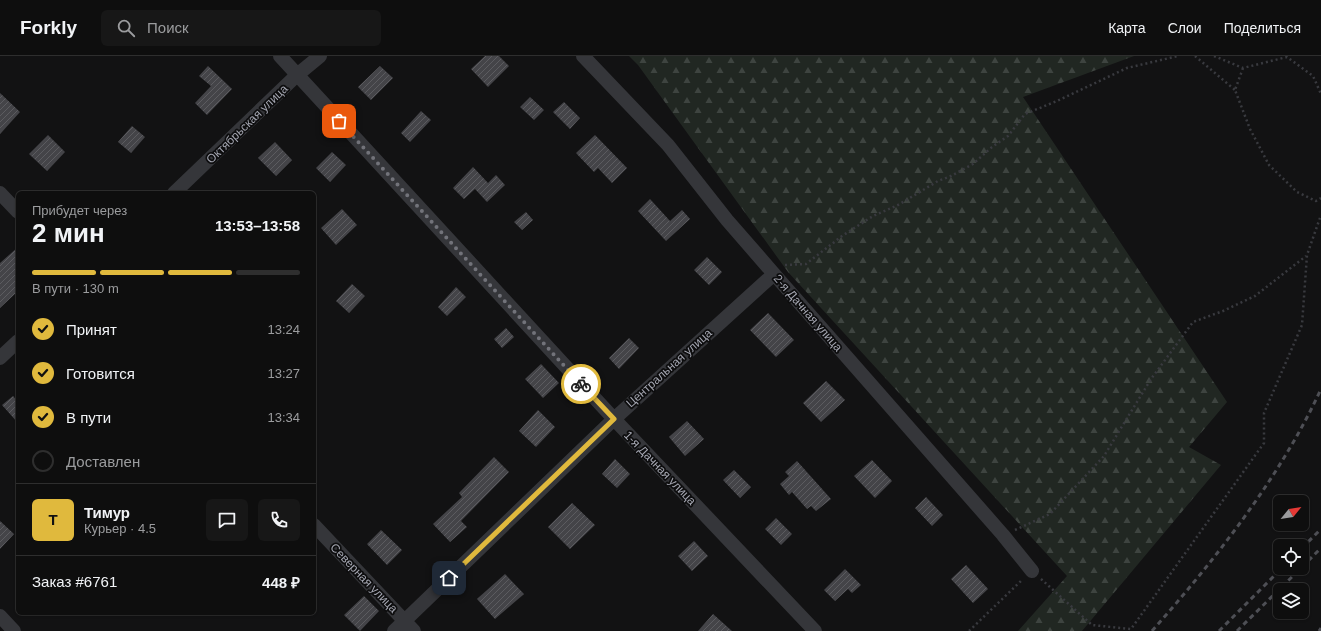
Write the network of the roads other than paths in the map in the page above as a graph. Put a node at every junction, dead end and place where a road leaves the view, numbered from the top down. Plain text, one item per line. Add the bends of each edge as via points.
1 (280, 56) edge
2 (320, 56) edge
3 (583, 56) edge
4 (297, 76) junction
5 (176, 191) edge
6 (0, 193) edge
7 (16, 210) edge
8 (774, 274) junction
9 (16, 343) edge
10 (0, 358) edge
11 (614, 419) junction
12 (316, 527) edge
13 (1032, 571) road end
14 (0, 616) edge
15 (405, 620) junction
16 (14, 631) edge
17 (394, 631) edge
18 (414, 631) edge
19 (815, 631) edge

1 - 4 street, 1-я Дачная улица
2 - 4 street, Октябрьская улица
3 - 8 street, 2-я Дачная улица via 668,145 727,220
4 - 5 street, Октябрьская улица
4 - 11 street, 1-я Дачная улица
6 - 7 street
8 - 11 street, Центральная улица
8 - 13 street, 2-я Дачная улица
9 - 10 street
11 - 15 street, Центральная улица
11 - 19 street, 1-я Дачная улица
12 - 15 street, Северная улица
14 - 16 street
15 - 17 street, Центральная улица
15 - 18 street, Северная улица

